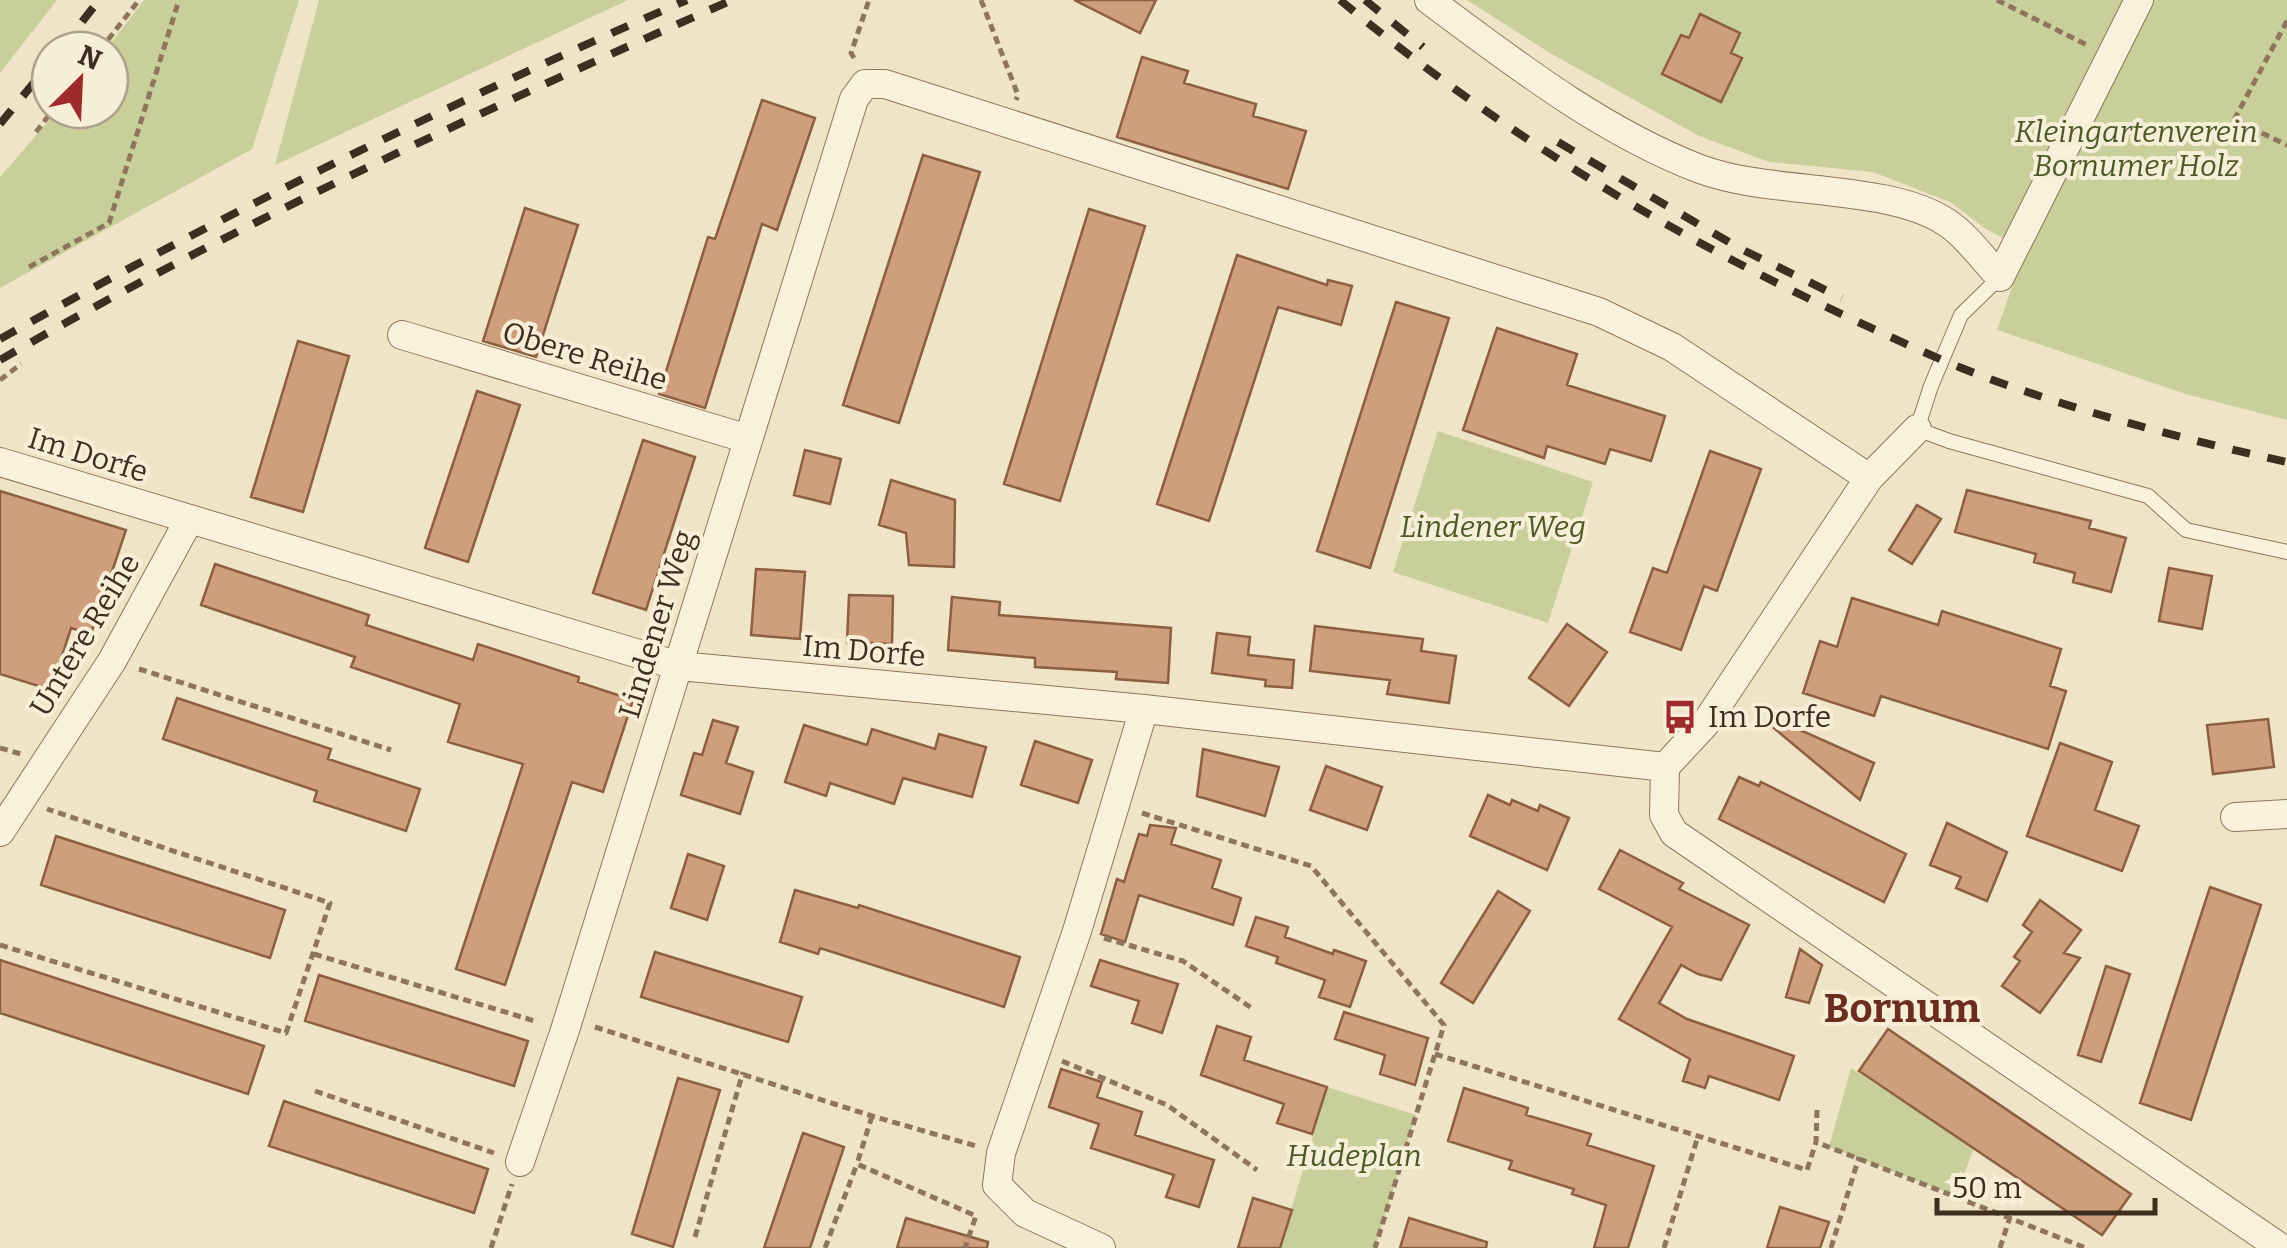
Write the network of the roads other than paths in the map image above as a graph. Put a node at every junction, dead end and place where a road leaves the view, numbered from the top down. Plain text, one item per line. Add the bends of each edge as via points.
1 (1428, 0) edge
2 (2139, 0) edge
3 (2000, 277) junction
4 (402, 335) dead end
5 (1918, 429) junction
6 (748, 439) junction
7 (0, 462) edge
8 (1869, 478) junction
9 (189, 520) junction
10 (2287, 552) edge
11 (679, 666) junction
12 (1144, 709) junction
13 (1665, 767) junction
14 (2287, 814) edge
15 (2235, 817) dead end
16 (0, 832) edge
17 (520, 1162) road end
18 (2270, 1245) edge
19 (1101, 1248) edge

1 - 3 street via 1592,116 1655,151 1706,172 1902,203 1946,222
2 - 3 street
3 - 5 lane via 1961,316
4 - 6 street, Obere Reihe
5 - 8 street
5 - 10 lane via 2148,496 2186,530
6 - 8 street, Lindener Weg via 854,99 866,84 885,84 1599,312 1672,348
6 - 11 street, Lindener Weg
7 - 9 street, Im Dorfe
8 - 13 street via 1705,724
9 - 11 street, Im Dorfe
9 - 16 street, Untere Reihe via 112,660
11 - 12 street, Im Dorfe
11 - 17 street, Lindener Weg
12 - 13 street, Im Dorfe
12 - 19 street via 1001,1154 998,1185 1025,1213
13 - 18 street via 1664,815 1674,833
14 - 15 street

